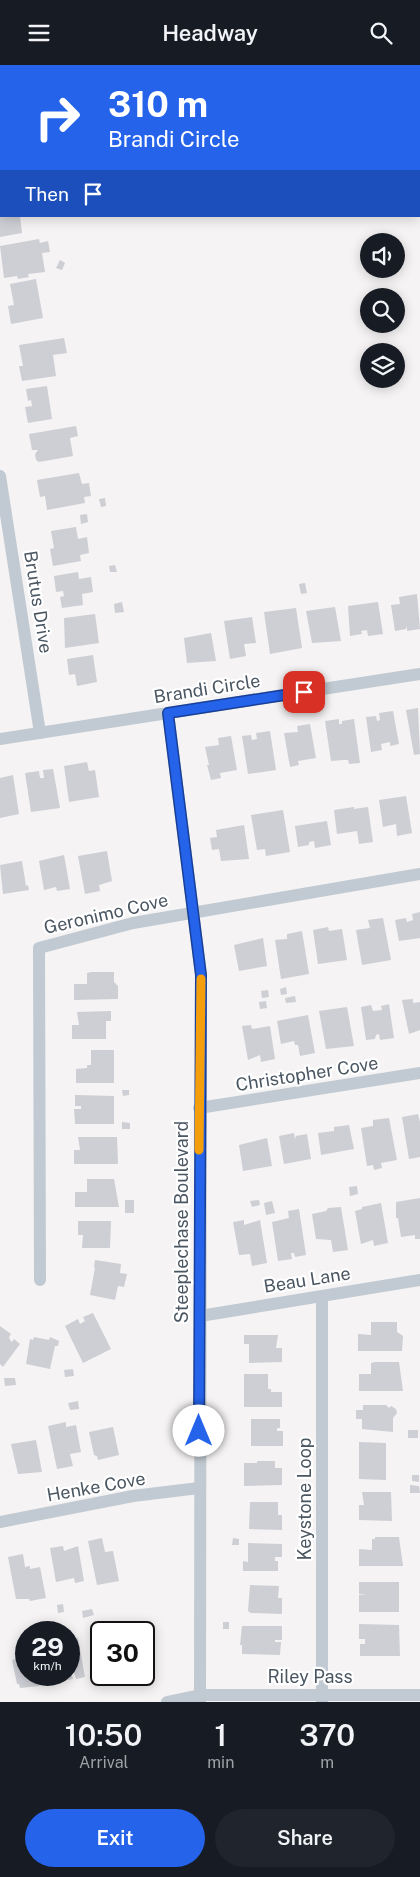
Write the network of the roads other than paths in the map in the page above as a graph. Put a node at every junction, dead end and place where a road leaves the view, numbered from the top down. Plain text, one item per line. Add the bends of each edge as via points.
1 (0, 476) edge
2 (4, 523) edge
3 (420, 674) edge
4 (168, 713) junction
5 (40, 733) junction
6 (0, 739) edge
7 (420, 874) edge
8 (194, 912) junction
9 (420, 1073) edge
10 (199, 1109) junction
11 (40, 1280) dead end
12 (420, 1280) edge
13 (322, 1295) junction
14 (200, 1316) junction
15 (199, 1487) junction
16 (0, 1523) edge
17 (420, 1695) edge
18 (322, 1698) edge
19 (200, 1699) edge
20 (167, 1702) edge

1 - 2 street, Brutus Drive
2 - 5 street, Brutus Drive
3 - 4 street, Brandi Circle
4 - 5 street, Brandi Circle
4 - 8 street, Steeplechase Boulevard
5 - 6 street, Brandi Circle
7 - 8 street, Geronimo Cove
8 - 10 street, Steeplechase Boulevard via 201,975
8 - 11 street, Geronimo Cove via 133,923 39,948
9 - 10 street, Christopher Cove
10 - 14 street, Steeplechase Boulevard
12 - 13 street, Beau Lane
13 - 14 street, Beau Lane
13 - 18 street, Keystone Loop
14 - 15 street, Steeplechase Boulevard
15 - 16 street, Henke Cove via 133,1496
15 - 19 street, Steeplechase Boulevard
17 - 18 street, Riley Pass
18 - 19 street, Riley Pass
19 - 20 street, Riley Pass

